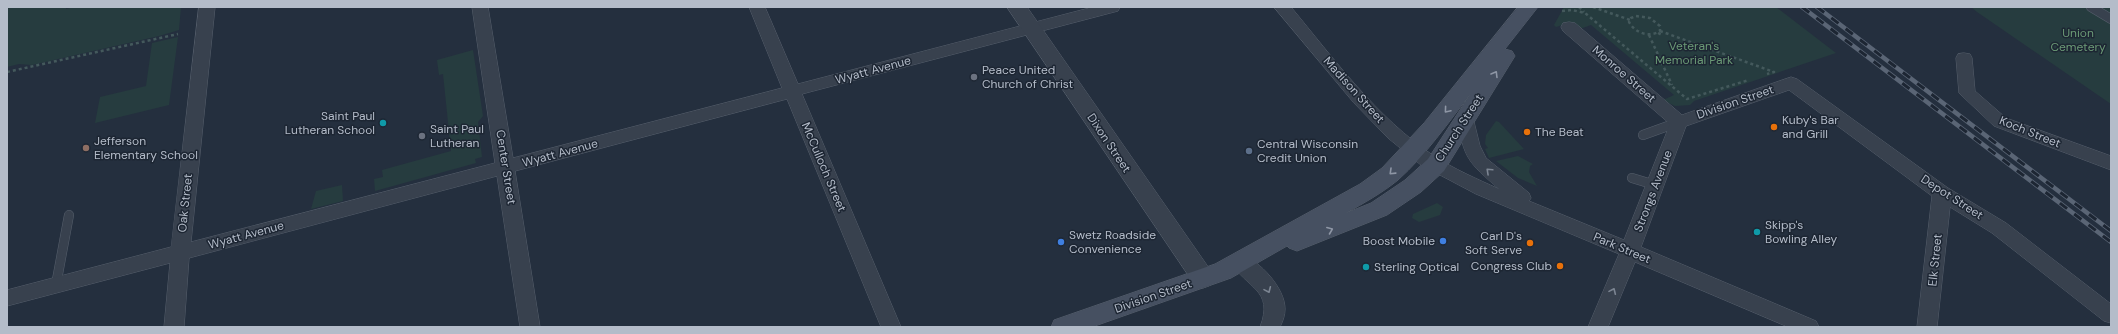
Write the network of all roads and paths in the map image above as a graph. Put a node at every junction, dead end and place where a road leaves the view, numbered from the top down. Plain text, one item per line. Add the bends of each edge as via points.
1 (480, 7) edge
2 (757, 7) edge
3 (1017, 7) edge
4 (1112, 7) edge
5 (1282, 7) edge
6 (1528, 7) edge
7 (1535, 7) edge
8 (1579, 7) edge
9 (1593, 7) edge
10 (2091, 7) edge
11 (210, 8) edge
12 (1562, 11) dead end
13 (1585, 13) junction
14 (2111, 19) edge
15 (1630, 20) junction
16 (1660, 20) dead end
17 (1656, 22) junction
18 (1570, 27) dead end
19 (1031, 28) junction
20 (1659, 32) junction
21 (178, 34) dead end
22 (1649, 35) junction
23 (1662, 35) dead end
24 (1964, 58) dead end
25 (7, 72) edge
26 (1763, 76) dead end
27 (1755, 78) dead end
28 (1791, 83) joint
29 (1672, 86) junction
30 (792, 91) junction
31 (1466, 118) junction
32 (1679, 122) junction
33 (1643, 135) dead end
34 (1413, 150) junction
35 (2111, 163) edge
36 (1436, 165) junction
37 (506, 168) junction
38 (1632, 178) dead end
39 (1655, 185) junction
40 (1942, 193) junction
41 (1541, 214) junction
42 (70, 215) dead end
43 (1630, 251) junction
44 (180, 253) junction
45 (1241, 262) junction
46 (1203, 278) junction
47 (56, 285) junction
48 (7, 298) edge
49 (2111, 315) edge
50 (174, 327) edge
51 (530, 327) edge
52 (891, 327) edge
53 (1063, 327) edge
54 (1270, 327) edge
55 (1598, 327) edge
56 (1809, 327) edge
57 (1927, 327) edge

1 - 37 street, Center Street
2 - 30 street, McCulloch Street
3 - 19 street, Dixon Street
4 - 19 street, Wyatt Avenue
5 - 34 street, Madison Street via 1362,100
6 -> 34 main road, Church Street via 1472,80
31 -> 7 main road, Church Street
8 - 13 path
9 - 15 path
10 - 14 lane
11 - 44 street, Oak Street
12 - 13 path
13 - 29 path
15 - 17 path via 1635,15
15 - 22 path via 1635,30
16 - 17 path
17 - 20 path via 1660,26
18 - 32 street, Monroe Street
19 - 30 street, Wyatt Avenue
19 - 46 street, Dixon Street
20 - 22 path
20 - 23 path
20 - 26 path via 1774,72
21 - 25 path
22 - 29 path
24 - 35 street, Koch Street via 1967,93 2000,122
27 - 29 path via 1687,99
28 - 32 street, Division Street
28 - 40 street, Depot Street
30 - 37 street, Wyatt Avenue
30 - 52 street, McCulloch Street
31 - 36 main road, Church Street
41 -> 31 street via 1479,162 1471,146
32 - 33 lane
32 - 39 street, Strongs Avenue
34 - 36 street, Madison Street
34 -> 45 main road, Church Street via 1390,174 1368,190
36 - 41 street, Park Street
45 -> 36 main road, Church Street via 1378,209 1413,186
37 - 44 street, Wyatt Avenue
37 - 51 street, Center Street
38 - 39 lane
39 - 43 street, Strongs Avenue
40 - 49 street, Depot Street via 1999,228
40 - 57 street, Elk Street
41 - 43 street, Park Street
42 - 47 lane
55 -> 43 street, Strongs Avenue
43 - 56 street, Park Street
44 - 47 street, Wyatt Avenue
44 - 50 street, Oak Street
45 - 46 main road, Division Street
45 -> 54 street via 1266,284 1276,309
46 - 53 main road, Division Street
47 - 48 street, Wyatt Avenue

